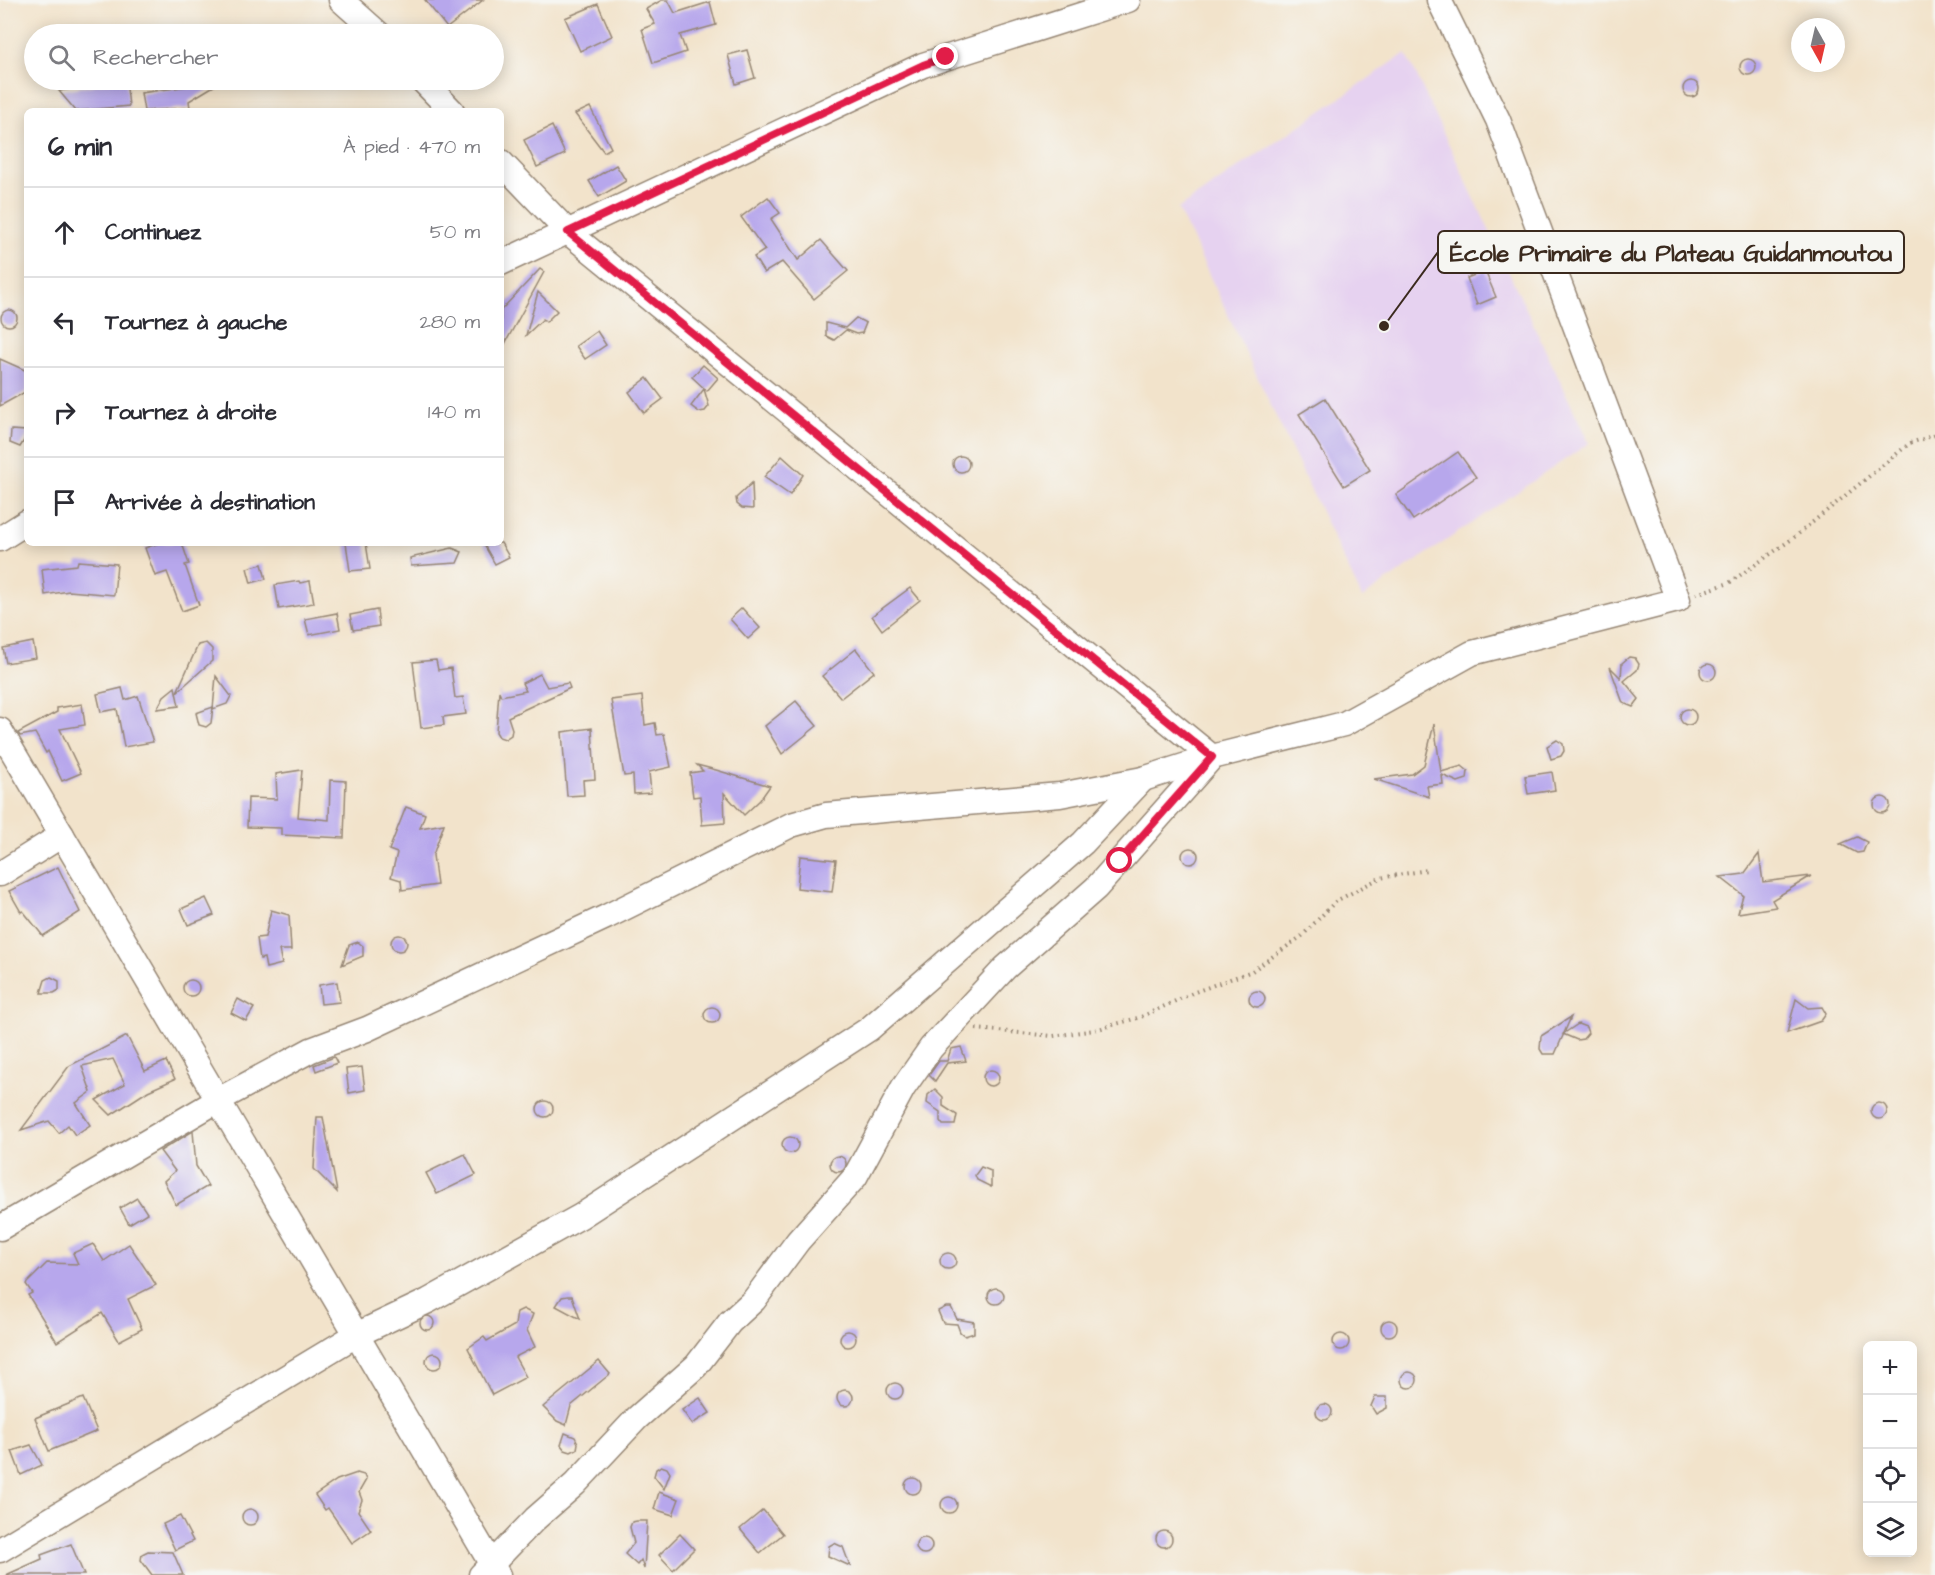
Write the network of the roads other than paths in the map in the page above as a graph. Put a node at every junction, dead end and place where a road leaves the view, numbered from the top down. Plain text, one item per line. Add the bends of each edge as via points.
1 (341, 0) edge
2 (1128, 0) edge
3 (1439, 0) edge
4 (368, 24) edge
5 (432, 90) edge
6 (449, 108) edge
7 (504, 165) edge
8 (568, 232) junction
9 (504, 262) edge
10 (24, 524) edge
11 (0, 539) edge
12 (0, 730) edge
13 (1212, 757) junction
14 (1143, 779) junction
15 (62, 834) junction
16 (0, 874) edge
17 (220, 1099) junction
18 (0, 1228) edge
19 (356, 1335) junction
20 (0, 1550) edge
21 (491, 1572) edge

1 - 4 street
2 - 8 street via 923,65
3 - 13 street via 1498,120 1678,600 1472,653 1344,724
5 - 6 street
7 - 8 street
8 - 9 street
8 - 13 street
10 - 11 street
12 - 15 street
13 - 14 street
13 - 21 street via 1096,888 1005,968 931,1048 903,1088 855,1177 798,1241 754,1300 730,1322 696,1366 534,1519
14 - 17 street via 1060,795 826,815 791,825 596,922 367,1029 311,1050
14 - 19 street via 1083,843 869,1029 581,1216 428,1301
15 - 16 street
15 - 17 street
17 - 18 street
17 - 19 street
19 - 20 street
19 - 21 street

